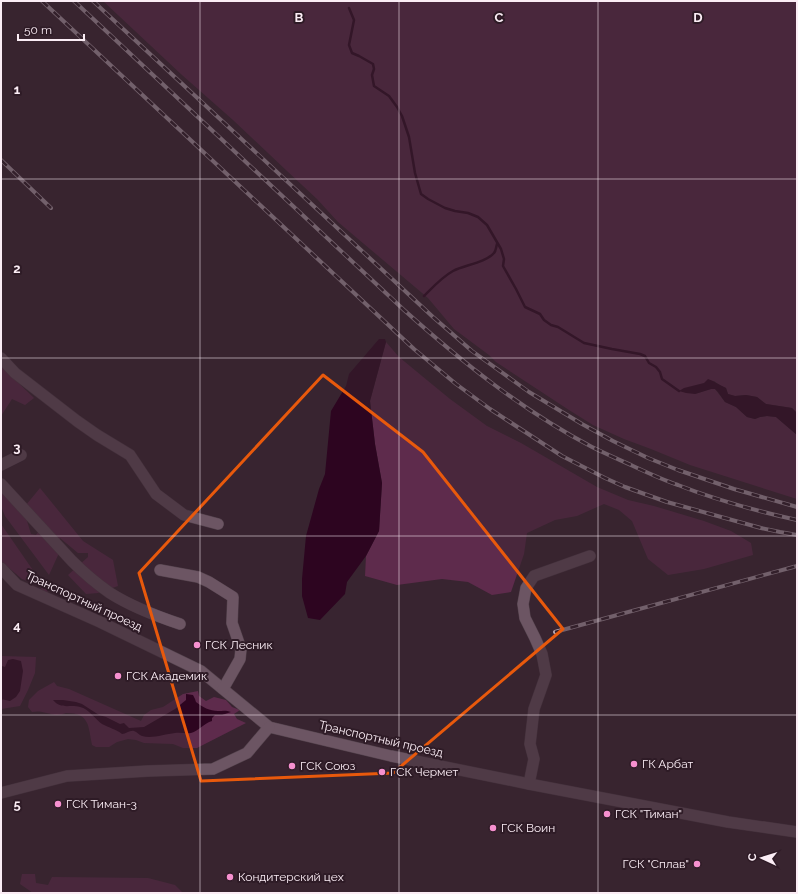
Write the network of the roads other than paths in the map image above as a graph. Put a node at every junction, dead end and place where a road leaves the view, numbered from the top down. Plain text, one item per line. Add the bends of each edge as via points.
1 (1, 358) edge
2 (21, 455) dead end
3 (1, 465) edge
4 (1, 484) edge
5 (218, 524) dead end
6 (590, 556) dead end
7 (1, 568) edge
8 (160, 570) dead end
9 (180, 624) dead end
10 (223, 689) junction
11 (269, 727) junction
12 (529, 784) junction
13 (1, 793) edge
14 (797, 832) edge

1 - 5 street via 15,373 77,421 130,455 156,494 184,515
2 - 3 street
4 - 9 street via 83,572 110,593 139,609
6 - 12 street via 534,576 526,588 523,604 525,618 542,654 546,675 534,709 530,744 534,759
7 - 10 street, Транспортный проезд via 17,585 100,622 201,672
8 - 10 street via 198,577 233,597 232,623 241,649 240,659
10 - 11 street, Транспортный проезд
11 - 12 street, Транспортный проезд via 391,756
11 - 13 street via 247,753 213,769 66,776
12 - 14 street, Транспортный проезд via 728,822

